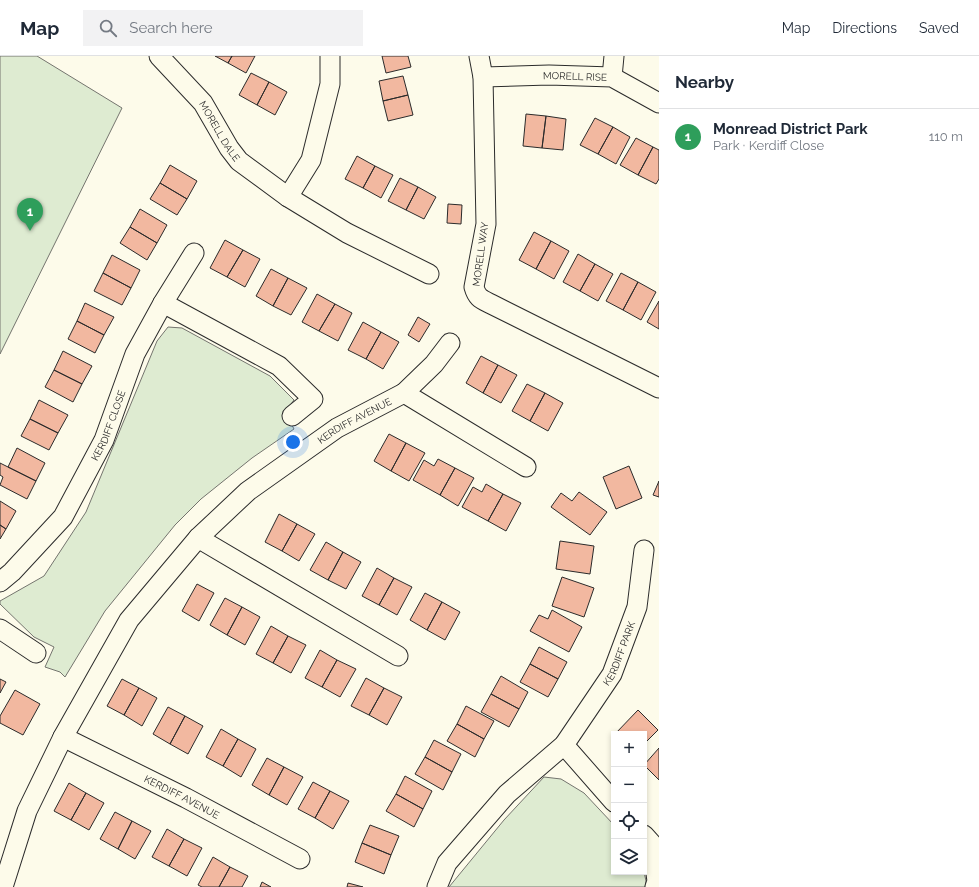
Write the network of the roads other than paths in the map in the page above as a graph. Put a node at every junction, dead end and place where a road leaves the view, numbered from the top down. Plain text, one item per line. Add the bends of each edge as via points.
1 (159, 56) edge
2 (330, 56) edge
3 (479, 56) edge
4 (614, 56) edge
5 (483, 77) junction
6 (612, 77) junction
7 (659, 103) edge
8 (288, 197) junction
9 (194, 253) dead end
10 (429, 274) dead end
11 (163, 303) junction
12 (450, 342) dead end
13 (659, 388) edge
14 (404, 393) junction
15 (292, 416) dead end
16 (526, 467) dead end
17 (198, 538) junction
18 (644, 550) dead end
19 (0, 582) edge
20 (0, 628) edge
21 (36, 653) dead end
22 (398, 656) dead end
23 (62, 737) junction
24 (564, 745) junction
25 (611, 799) edge
26 (647, 838) edge
27 (300, 859) dead end
28 (3, 887) edge
29 (437, 887) edge
30 (655, 887) edge

1 - 8 street, MORELL DALE via 203,103 239,161
2 - 8 street via 330,84 311,160
3 - 5 street, MORELL WAY
4 - 6 street
5 - 6 street, MORELL RISE
5 - 13 street, MORELL WAY via 486,224 474,287 476,294 482,300
6 - 7 street, MORELL RISE
8 - 10 street, MORELL DALE via 347,233
9 - 11 street, KERDIFF CLOSE
11 - 15 street via 279,366 313,399
11 - 19 street, KERDIFF CLOSE via 135,354 104,440 63,517
12 - 14 street, KERDIFF AVENUE via 434,364
14 - 16 street
14 - 17 street, KERDIFF AVENUE via 337,428 248,491
17 - 22 street
17 - 23 street, KERDIFF AVENUE via 129,620
18 - 24 street, KERDIFF PARK via 637,607 612,674
20 - 21 street
23 - 27 street, KERDIFF AVENUE via 186,798
23 - 28 street, KERDIFF AVENUE via 28,811
24 - 25 street
24 - 29 street, KERDIFF PARK via 507,794 447,863
26 - 30 street via 652,844 657,881

